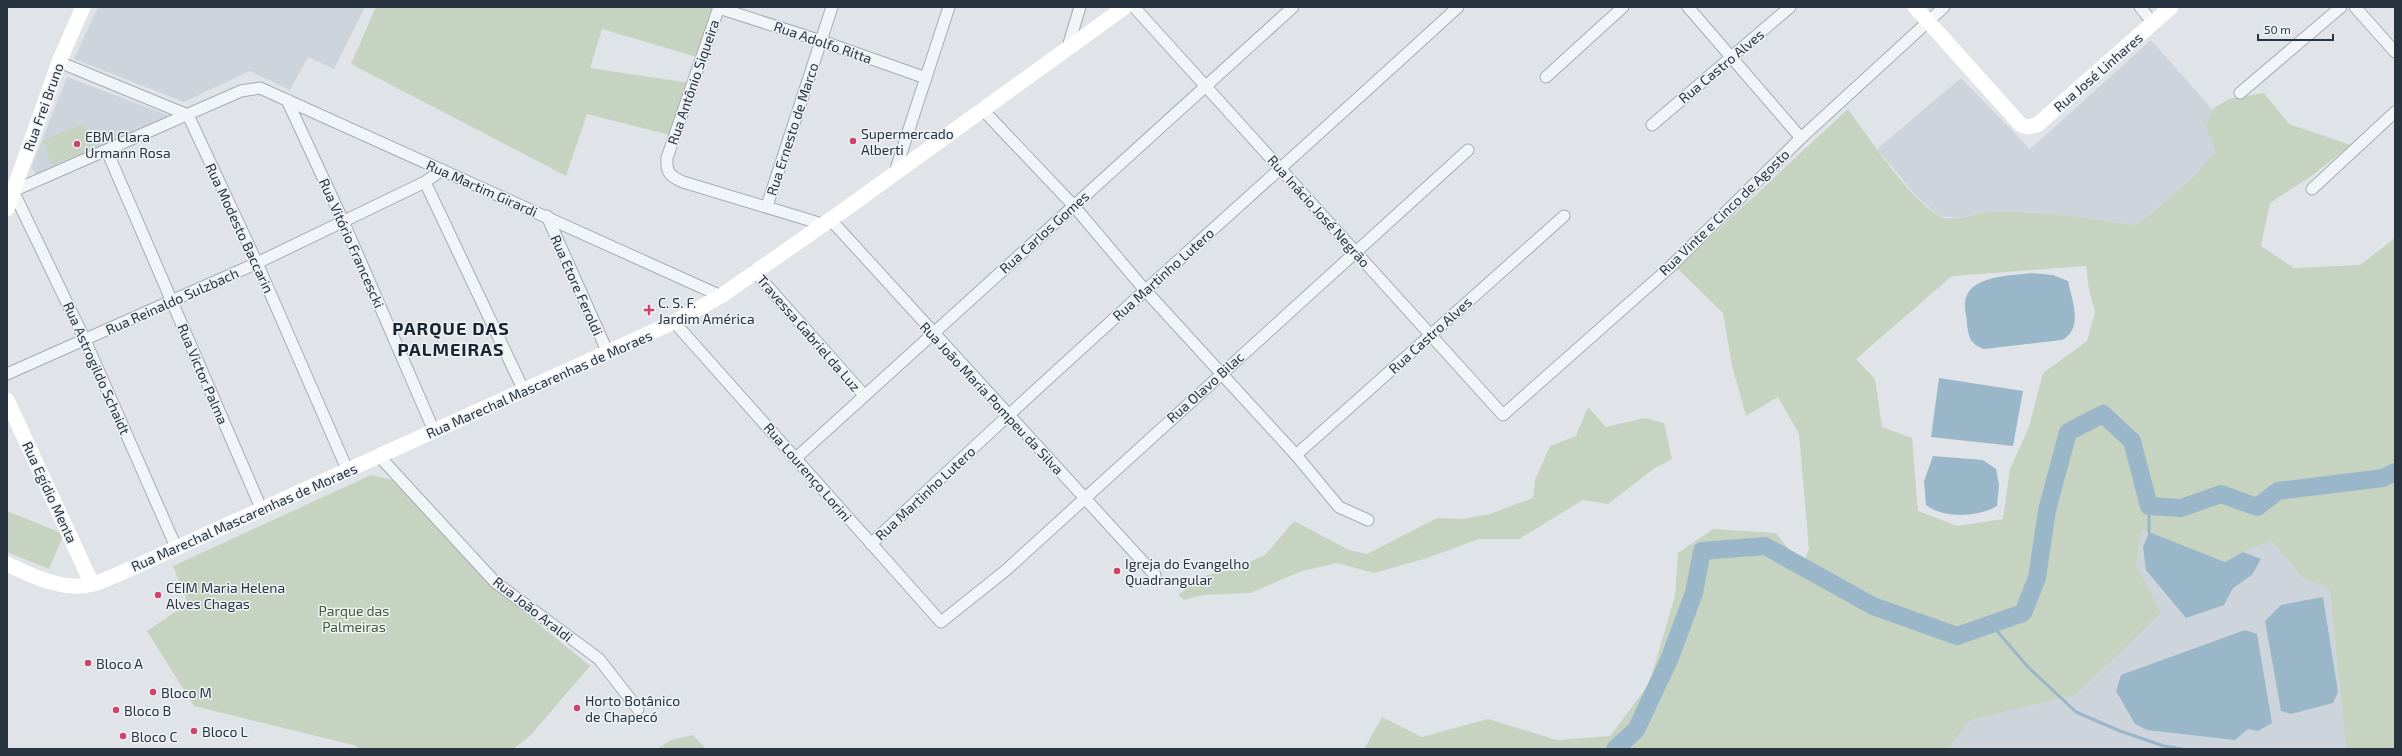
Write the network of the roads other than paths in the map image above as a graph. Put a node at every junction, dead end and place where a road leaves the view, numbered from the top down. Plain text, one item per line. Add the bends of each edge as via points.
1 (83, 7) edge
2 (719, 7) edge
3 (832, 7) edge
4 (949, 7) edge
5 (1080, 7) edge
6 (1125, 7) edge
7 (1134, 7) edge
8 (1294, 7) edge
9 (1458, 7) edge
10 (1623, 7) edge
11 (1688, 7) edge
12 (1790, 7) edge
13 (1915, 7) edge
14 (1944, 7) edge
15 (2140, 7) edge
16 (2171, 7) edge
17 (2341, 7) edge
18 (2355, 7) edge
19 (1928, 21) junction
20 (2153, 22) junction
21 (821, 41) junction
22 (1067, 50) junction
23 (2395, 52) edge
24 (1733, 57) junction
25 (60, 62) junction
26 (1546, 77) dead end
27 (926, 78) junction
28 (1207, 87) junction
29 (2240, 93) dead end
30 (287, 100) junction
31 (982, 109) junction
32 (2395, 112) edge
33 (188, 115) junction
34 (1652, 125) dead end
35 (1801, 138) junction
36 (1468, 150) dead end
37 (107, 151) junction
38 (1281, 168) junction
39 (442, 170) junction
40 (895, 172) junction
41 (425, 182) junction
42 (2312, 189) dead end
43 (13, 191) junction
44 (1073, 205) junction
45 (767, 206) junction
46 (7, 209) edge
47 (547, 216) junction
48 (1564, 216) dead end
49 (343, 221) junction
50 (826, 222) junction
51 (1356, 253) junction
52 (257, 263) junction
53 (754, 271) junction
54 (1144, 289) junction
55 (721, 296) junction
56 (171, 300) junction
57 (674, 322) junction
58 (933, 334) junction
59 (1431, 335) junction
60 (86, 340) junction
61 (608, 353) junction
62 (1221, 373) junction
63 (7, 374) edge
64 (524, 391) junction
65 (864, 395) junction
66 (7, 400) edge
67 (1009, 414) junction
68 (1503, 414) joint
69 (434, 431) junction
70 (1296, 455) junction
71 (379, 456) junction
72 (796, 458) junction
73 (347, 469) junction
74 (1084, 499) junction
75 (262, 508) junction
76 (1368, 520) dead end
77 (870, 544) junction
78 (176, 547) junction
79 (7, 564) edge
80 (1155, 574) dead end
81 (92, 584) junction
82 (941, 622) joint
83 (638, 709) dead end

1 - 25 street, Rua Frei Bruno
2 - 21 street, Rua Adolfo Ritta
2 - 45 street, Rua Antônio Siqueira via 667,158 666,169 672,177
3 - 21 street, Rua Ernesto de Marco
4 - 27 street
5 - 22 street
6 - 22 street, Rua Marechal Mascarenhas de Moraes
7 - 28 street, Rua Inácio José Negrão
8 - 28 street, Rua Carlos Gomes
9 - 38 street, Rua Martinho Lutero
10 - 26 street
11 - 24 street
12 - 24 street, Rua Castro Alves
13 - 19 street
14 - 19 street, Rua Vinte e Cinco de Agosto
15 - 20 street
16 - 20 street, Rua José Linhares
17 - 29 street
18 - 23 street
19 - 20 street, Rua José Linhares via 2021,125 2028,127 2036,125
19 - 35 street, Rua Vinte e Cinco de Agosto
21 - 27 street, Rua Adolfo Ritta
21 - 45 street, Rua Ernesto de Marco
22 - 31 street, Rua Marechal Mascarenhas de Moraes
24 - 34 street, Rua Castro Alves
24 - 35 street
25 - 33 street
25 - 43 street, Rua Frei Bruno
27 - 40 street
28 - 38 street, Rua Inácio José Negrão
28 - 44 street, Rua Carlos Gomes
30 - 33 street, Rua Martim Girardi via 260,88 241,91
30 - 39 street, Rua Martim Girardi
30 - 49 street, Rua Vitório Francescki
31 - 40 street, Rua Marechal Mascarenhas de Moraes
31 - 44 street
32 - 42 street
33 - 37 street, Rua Martim Girardi
33 - 52 street, Rua Modesto Baccarin
35 - 68 street, Rua Vinte e Cinco de Agosto via 1668,268
36 - 51 street, Rua Olavo Bilac
37 - 43 street, Rua Martim Girardi
37 - 56 street, Rua Victor Palma
38 - 51 street, Rua Inácio José Negrão
38 - 54 street, Rua Martinho Lutero
39 - 41 street, Rua Reinaldo Sulzbach
39 - 47 street, Rua Martim Girardi
40 - 50 street, Rua Marechal Mascarenhas de Moraes
41 - 49 street, Rua Reinaldo Sulzbach
41 - 64 street
43 - 46 street, Rua Frei Bruno
43 - 60 street, Rua Astrogildo Schaidt
44 - 54 street
44 - 58 street, Rua Carlos Gomes
45 - 50 street
47 - 55 street, Rua Martim Girardi
47 - 61 street, Rua Etore Feroldi
48 - 59 street, Rua Castro Alves
49 - 52 street, Rua Reinaldo Sulzbach
49 - 69 street, Rua Vitório Francescki
50 - 53 street, Rua Marechal Mascarenhas de Moraes
50 - 58 street, Rua João Maria Pompeu da Silva
51 - 59 street, Rua Inácio José Negrão
51 - 62 street, Rua Olavo Bilac
52 - 56 street, Rua Reinaldo Sulzbach
52 - 73 street, Rua Modesto Baccarin
53 - 55 street, Rua Marechal Mascarenhas de Moraes
53 - 65 street, Travessa Gabriel da Luz
54 - 62 street
54 - 67 street, Rua Martinho Lutero
55 - 57 street, Rua Marechal Mascarenhas de Moraes
56 - 60 street, Rua Reinaldo Sulzbach
56 - 75 street, Rua Victor Palma
57 - 61 street, Rua Marechal Mascarenhas de Moraes
57 - 72 street, Rua Lourenço Lorini
58 - 65 street, Rua Carlos Gomes
58 - 67 street, Rua João Maria Pompeu da Silva
59 - 68 street, Rua Inácio José Negrão
59 - 70 street, Rua Castro Alves
60 - 63 street, Rua Reinaldo Sulzbach
60 - 78 street, Rua Astrogildo Schaidt
61 - 64 street, Rua Marechal Mascarenhas de Moraes
62 - 70 street
62 - 74 street, Rua Olavo Bilac
64 - 69 street, Rua Marechal Mascarenhas de Moraes
65 - 72 street, Rua Carlos Gomes
66 - 81 street, Rua Egídio Menta
67 - 74 street, Rua João Maria Pompeu da Silva
67 - 77 street, Rua Martinho Lutero
69 - 71 street, Rua Marechal Mascarenhas de Moraes
70 - 76 street via 1339,507
71 - 73 street, Rua Marechal Mascarenhas de Moraes
71 - 83 street, Rua João Araldi via 495,582 599,659
72 - 77 street, Rua Lourenço Lorini
73 - 75 street, Rua Marechal Mascarenhas de Moraes
74 - 80 street, Rua João Maria Pompeu da Silva
74 - 82 street, Rua Olavo Bilac via 1005,571
75 - 78 street, Rua Marechal Mascarenhas de Moraes
77 - 82 street, Rua Lourenço Lorini
78 - 81 street, Rua Marechal Mascarenhas de Moraes
79 - 81 street, Rua Marechal Mascarenhas de Moraes via 36,578 79,586

